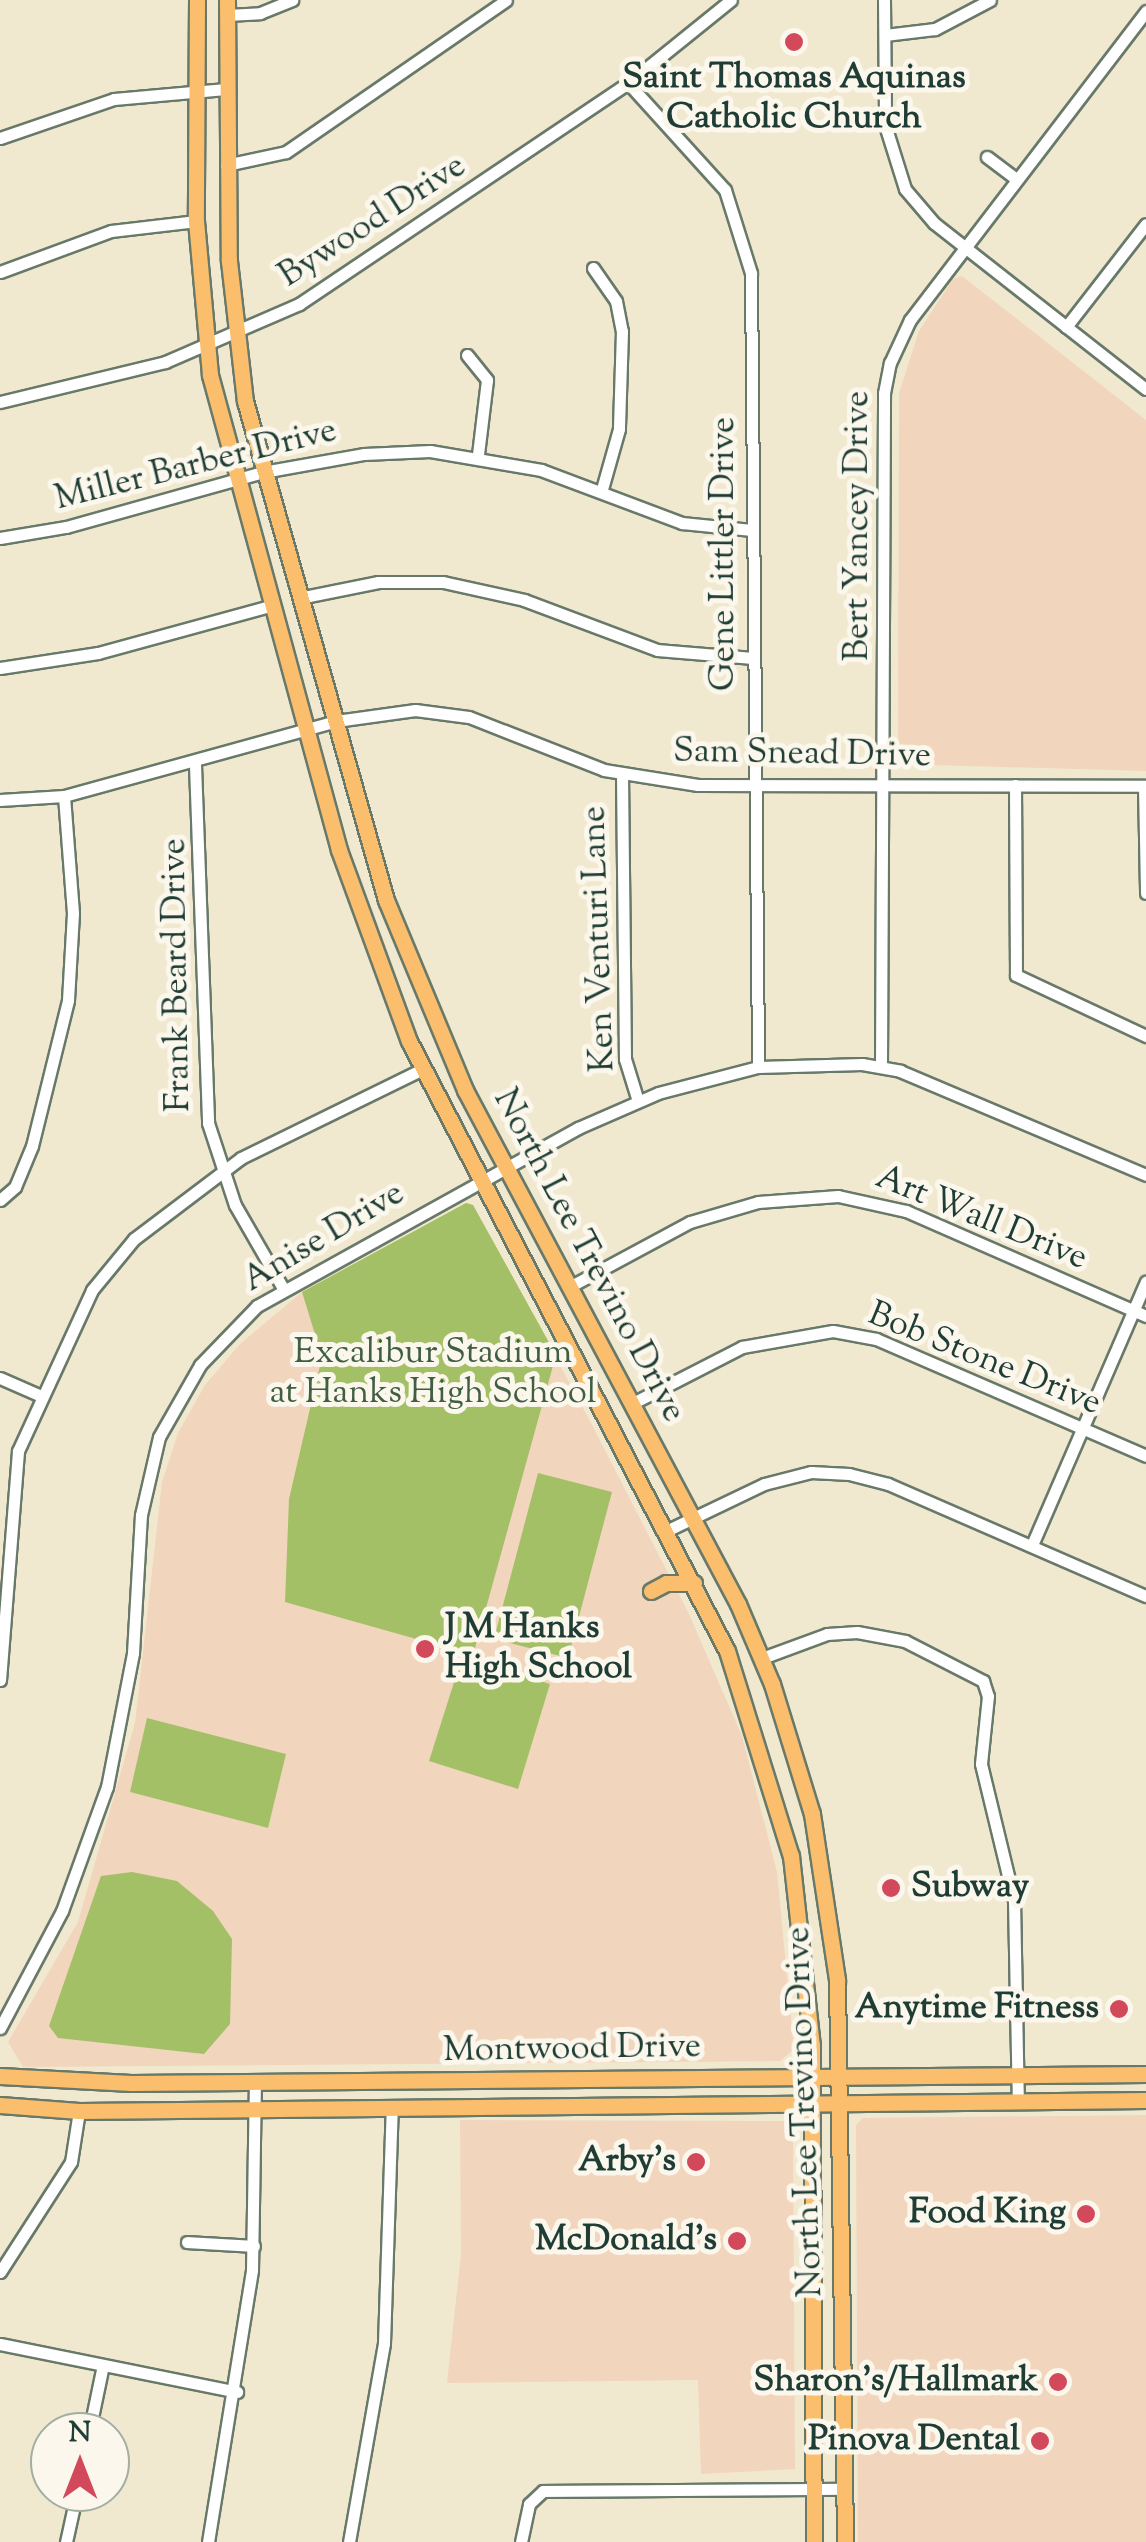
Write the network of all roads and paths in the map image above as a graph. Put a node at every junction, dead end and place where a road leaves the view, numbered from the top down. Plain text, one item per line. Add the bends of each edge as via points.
1 (197, 0) edge
2 (292, 0) edge
3 (506, 0) edge
4 (731, 0) edge
5 (884, 0) edge
6 (990, 0) edge
7 (227, 8) edge
8 (1146, 11) edge
9 (885, 36) junction
10 (628, 83) junction
11 (197, 88) junction
12 (226, 88) junction
13 (0, 138) edge
14 (987, 157) dead end
15 (226, 165) junction
16 (1015, 178) junction
17 (196, 221) junction
18 (1146, 224) edge
19 (964, 247) junction
20 (593, 268) dead end
21 (0, 272) edge
22 (1066, 327) junction
23 (235, 333) junction
24 (206, 345) junction
25 (467, 355) dead end
26 (1146, 388) edge
27 (0, 402) edge
28 (478, 454) junction
29 (263, 472) junction
30 (234, 481) junction
31 (602, 489) junction
32 (752, 530) junction
33 (0, 538) edge
34 (299, 598) junction
35 (270, 606) junction
36 (753, 658) junction
37 (0, 668) edge
38 (336, 722) junction
39 (306, 733) junction
40 (194, 765) junction
41 (622, 774) junction
42 (886, 784) junction
43 (1015, 785) junction
44 (753, 786) junction
45 (1145, 786) edge
46 (64, 796) junction
47 (0, 800) edge
48 (1146, 893) edge
49 (409, 960) junction
50 (380, 974) junction
51 (1146, 1036) edge
52 (881, 1066) junction
53 (758, 1067) junction
54 (423, 1070) junction
55 (638, 1101) junction
56 (507, 1168) junction
57 (222, 1172) junction
58 (1146, 1175) edge
59 (480, 1183) junction
60 (0, 1200) edge
61 (1146, 1282) edge
62 (571, 1286) junction
63 (283, 1288) junction
64 (1140, 1313) edge
65 (0, 1378) edge
66 (40, 1396) junction
67 (633, 1402) junction
68 (1082, 1429) junction
69 (1146, 1456) edge
70 (693, 1520) junction
71 (666, 1531) junction
72 (1032, 1545) junction
73 (694, 1583) junction
74 (651, 1591) dead end
75 (1146, 1596) edge
76 (762, 1658) junction
77 (0, 1680) edge
78 (793, 1744) junction
79 (764, 1755) junction
80 (0, 2028) edge
81 (1018, 2074) junction
82 (1146, 2074) edge
83 (0, 2076) edge
84 (812, 2077) junction
85 (840, 2077) junction
86 (538, 2081) junction
87 (254, 2082) junction
88 (1146, 2100) edge
89 (1018, 2101) junction
90 (812, 2102) junction
91 (840, 2103) junction
92 (0, 2105) edge
93 (538, 2107) junction
94 (254, 2108) junction
95 (392, 2108) junction
96 (79, 2111) junction
97 (187, 2242) dead end
98 (254, 2246) junction
99 (0, 2272) edge
100 (812, 2314) junction
101 (843, 2314) junction
102 (0, 2344) edge
103 (103, 2365) junction
104 (237, 2392) junction
105 (93, 2412) edge
106 (813, 2488) junction
107 (844, 2488) junction
108 (72, 2512) edge
109 (66, 2542) edge
110 (208, 2542) edge
111 (349, 2542) edge
112 (521, 2542) edge
113 (814, 2542) edge
114 (844, 2542) edge

1 - 11 main road, North Lee Trevino Drive
2 - 7 street via 260,13
3 - 15 street via 286,152
4 - 10 street, Bywood Drive
5 - 9 street
6 - 9 street via 935,30
7 - 12 main road, North Lee Trevino Drive
8 - 16 street, Bert Yancey Drive
9 - 19 street via 886,124 896,170 924,212
10 - 23 street, Bywood Drive via 389,249 299,304
10 - 32 street, Gene Littler Drive via 716,177 748,254
11 - 12 street
11 - 13 street via 80,107
11 - 17 main road, North Lee Trevino Drive
12 - 15 main road, North Lee Trevino Drive
14 - 16 street
15 - 23 main road, North Lee Trevino Drive
16 - 19 street, Bert Yancey Drive
17 - 21 street via 111,231
17 - 24 main road, North Lee Trevino Drive
18 - 22 street
19 - 22 street
19 - 42 street, Bert Yancey Drive via 895,346 884,393
20 - 31 street via 616,301 622,331 619,428
22 - 26 street
23 - 24 street, Bywood Drive
23 - 29 main road, North Lee Trevino Drive
24 - 27 street, Bywood Drive via 134,372
24 - 30 main road, North Lee Trevino Drive
25 - 28 street via 487,380
28 - 29 street, Miller Barber Drive via 364,454
28 - 31 street, Miller Barber Drive
29 - 30 street, Miller Barber Drive
29 - 34 main road, North Lee Trevino Drive
30 - 33 street, Miller Barber Drive
30 - 35 main road, North Lee Trevino Drive
31 - 32 street, Miller Barber Drive via 682,523
32 - 36 street, Gene Littler Drive
34 - 36 street via 378,582 443,582 524,600 656,650
34 - 38 main road, North Lee Trevino Drive
35 - 37 street via 98,653
35 - 39 main road, North Lee Trevino Drive
36 - 44 street, Gene Littler Drive
38 - 39 street, Sam Snead Drive
38 - 41 street, Sam Snead Drive via 391,710 440,711
38 - 49 main road, North Lee Trevino Drive via 365,834
39 - 40 street, Sam Snead Drive
39 - 50 main road, North Lee Trevino Drive
40 - 46 street, Sam Snead Drive
40 - 57 street, Frank Beard Drive via 201,820 204,1099
41 - 44 street, Sam Snead Drive
41 - 55 street, Ken Venturi Lane via 625,1058
42 - 43 street, Sam Snead Drive
42 - 44 street, Sam Snead Drive
42 - 52 street, Bert Yancey Drive
43 - 45 street, Sam Snead Drive
43 - 51 street via 1016,975
44 - 53 street, Gene Littler Drive
45 - 48 street
46 - 47 street, Sam Snead Drive
46 - 60 street via 73,913 68,1000 32,1146 15,1187
49 - 50 main road
49 - 56 main road, North Lee Trevino Drive
50 - 54 main road, North Lee Trevino Drive
52 - 53 street, Anise Drive
52 - 58 street, Anise Drive
53 - 55 street, Anise Drive
54 - 57 street via 280,1136
54 - 59 main road, North Lee Trevino Drive
55 - 56 street, Anise Drive
56 - 59 street, Anise Drive
56 - 62 main road, North Lee Trevino Drive
57 - 63 street, Frank Beard Drive
57 - 66 street via 111,1264 76,1315
59 - 63 street, Anise Drive
59 - 71 main road, North Lee Trevino Drive
61 - 64 street
62 - 64 street, Art Wall Drive via 690,1222 758,1202 838,1196 906,1210
62 - 67 main road, North Lee Trevino Drive
63 - 80 street, Anise Drive via 200,1365 159,1437 140,1515 134,1653 107,1787 62,1910
64 - 68 street
65 - 66 street
66 - 77 street via 14,1469
67 - 68 street, Bob Stone Drive via 742,1347 833,1331 876,1339
67 - 70 main road, North Lee Trevino Drive
68 - 69 street, Bob Stone Drive
68 - 72 street
70 - 71 street
70 - 72 street via 764,1484 829,1472 888,1484
70 - 76 main road, North Lee Trevino Drive
71 - 73 main road, North Lee Trevino Drive
72 - 75 street
73 - 74 main road via 666,1583
73 - 79 main road, North Lee Trevino Drive
76 - 78 main road, North Lee Trevino Drive
76 - 81 street via 827,1634 857,1632 905,1641 983,1681 988,1696 981,1764 1014,1900
78 - 79 main road
78 - 85 main road, North Lee Trevino Drive via 830,1912
79 - 84 main road, North Lee Trevino Drive via 801,1920
81 - 82 main road, Montwood Drive
81 - 85 main road, Montwood Drive
81 - 89 street
83 - 87 main road, Montwood Drive
84 - 85 main road, Montwood Drive
84 - 86 main road, Montwood Drive
84 - 90 main road, North Lee Trevino Drive
85 - 91 main road, North Lee Trevino Drive
86 - 87 main road, Montwood Drive
86 - 93 main road
87 - 94 street
88 - 89 main road, Montwood Drive
89 - 91 main road, Montwood Drive
90 - 91 main road, Montwood Drive
90 - 93 main road, Montwood Drive
90 - 100 main road, North Lee Trevino Drive
91 - 101 main road, North Lee Trevino Drive
92 - 96 main road, Montwood Drive
93 - 95 main road, Montwood Drive
94 - 95 main road, Montwood Drive
94 - 96 main road, Montwood Drive
94 - 98 street
95 - 111 street via 386,2326
96 - 99 street via 64,2174
97 - 98 street
98 - 104 street
100 - 101 main road
100 - 106 main road, North Lee Trevino Drive
101 - 107 main road, North Lee Trevino Drive
102 - 103 street
103 - 104 street
103 - 105 street
104 - 110 street
106 - 107 street
106 - 112 street via 543,2492 529,2504
106 - 113 main road, North Lee Trevino Drive
107 - 114 main road, North Lee Trevino Drive
108 - 109 street

